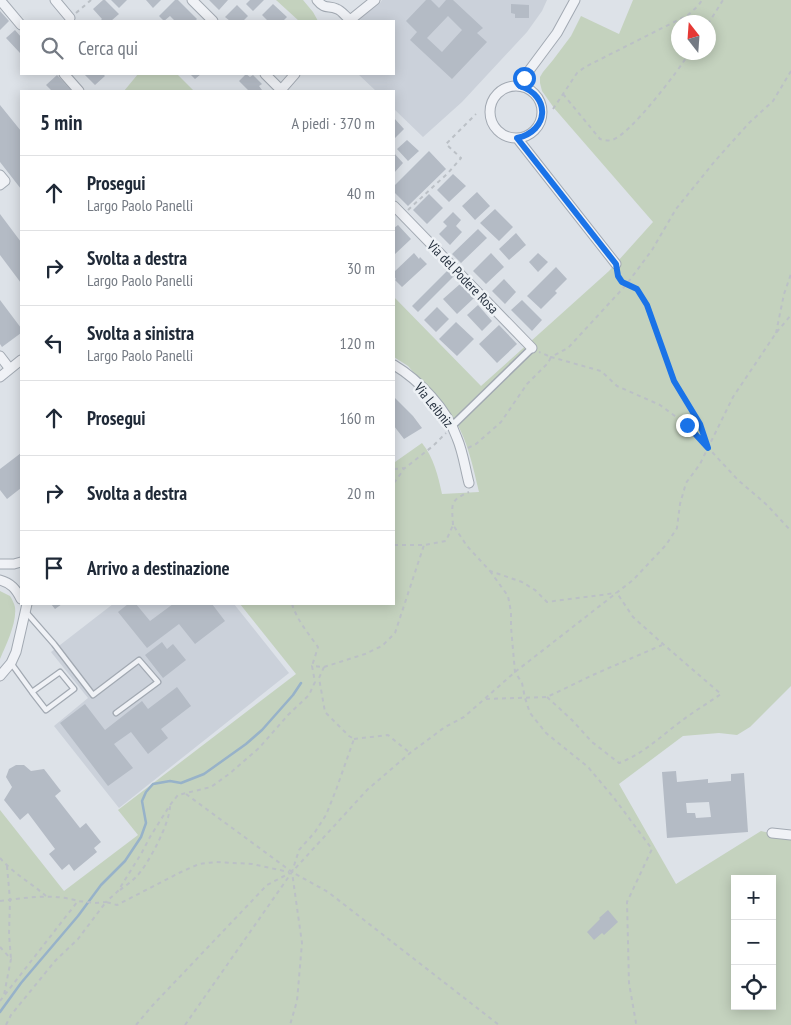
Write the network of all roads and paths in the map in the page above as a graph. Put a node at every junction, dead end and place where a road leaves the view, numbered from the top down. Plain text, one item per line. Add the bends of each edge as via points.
1 (0, 0) edge
2 (55, 0) edge
3 (91, 0) edge
4 (192, 0) edge
5 (317, 0) edge
6 (375, 0) edge
7 (575, 0) edge
8 (702, 0) edge
9 (723, 0) edge
10 (714, 15) edge
11 (70, 18) joint
12 (212, 20) edge
13 (349, 20) edge
14 (351, 20) edge
15 (20, 24) edge
16 (684, 60) edge
17 (791, 71) edge
18 (65, 75) edge
19 (266, 75) edge
20 (294, 75) edge
21 (520, 86) junction
22 (78, 90) edge
23 (280, 90) edge
24 (282, 90) edge
25 (563, 94) junction
26 (553, 109) dead end
27 (476, 114) dead end
28 (517, 138) junction
29 (0, 175) edge
30 (0, 185) edge
31 (395, 207) edge
32 (402, 215) junction
33 (616, 264) joint
34 (791, 274) edge
35 (626, 285) junction
36 (791, 314) edge
37 (776, 333) junction
38 (532, 348) junction
39 (0, 356) edge
40 (551, 357) junction
41 (20, 361) edge
42 (395, 365) edge
43 (10, 369) junction
44 (0, 377) edge
45 (452, 426) junction
46 (708, 448) junction
47 (461, 451) junction
48 (405, 468) junction
49 (395, 469) edge
50 (395, 482) edge
51 (469, 483) joint
52 (453, 525) junction
53 (791, 531) edge
54 (395, 545) edge
55 (424, 545) junction
56 (20, 562) edge
57 (0, 564) edge
58 (490, 571) junction
59 (0, 580) edge
60 (617, 593) junction
61 (20, 597) edge
62 (292, 605) edge
63 (26, 607) edge
64 (663, 644) junction
65 (11, 664) junction
66 (312, 666) junction
67 (324, 667) junction
68 (515, 672) junction
69 (0, 676) edge
70 (32, 692) junction
71 (547, 697) junction
72 (525, 698) junction
73 (486, 699) junction
74 (116, 713) dead end
75 (354, 739) junction
76 (410, 753) junction
77 (185, 794) junction
78 (170, 805) junction
79 (772, 834) dead end
80 (791, 834) edge
81 (0, 858) edge
82 (7, 866) junction
83 (292, 872) junction
84 (118, 891) junction
85 (46, 896) junction
86 (10, 900) junction
87 (0, 901) edge
88 (78, 901) junction
89 (106, 902) junction
90 (0, 947) edge
91 (11, 959) junction
92 (4, 996) junction
93 (0, 1001) edge
94 (6, 1025) edge
95 (136, 1025) edge
96 (185, 1025) edge
97 (290, 1025) edge
98 (499, 1025) edge
99 (637, 1025) edge

1 - 15 street
2 - 11 street
3 - 11 path
4 - 12 street
5 - 13 street via 327,8 337,9
6 - 14 street
7 - 21 street via 557,33
8 - 25 path via 688,15 585,67
9 - 10 path
16 - 25 path via 654,101 627,130 612,140 600,138
17 - 35 path via 773,101 715,161 681,203
18 - 22 street
19 - 23 street
20 - 24 street
21 - 28 street via 528,88 540,101 542,118 533,132
21 - 28 street via 503,89 491,102 489,111 490,119 500,134
25 - 26 path
27 - 32 path via 446,144 461,158
28 - 33 street
29 - 30 street via 5,181
31 - 32 street, Via del Podere Rosa
32 - 38 street, Via del Podere Rosa
33 - 35 path via 618,276
34 - 37 path
35 - 40 path via 568,348
35 - 46 path via 637,289 647,305 674,381 700,424
36 - 37 path
37 - 46 path via 733,397
38 - 40 path
38 - 45 street
39 - 43 street
40 - 46 path via 601,371 617,386 660,405 687,425
40 - 47 path via 527,384 501,422 476,444
41 - 43 street
42 - 45 street, Via Leibniz via 425,391
43 - 44 street
45 - 47 street, Via Leibniz
45 - 48 path
46 - 53 path
46 - 60 path via 686,483 677,528 666,545
47 - 51 street, Via Leibniz
48 - 49 path
48 - 50 path
51 - 52 path via 470,491 456,498 452,506
52 - 55 path via 446,541
52 - 58 path
54 - 55 path
55 - 67 path via 395,633 382,646
56 - 57 street
58 - 60 path via 522,582 547,602
58 - 68 path via 508,596
59 - 61 street via 13,586
60 - 64 path via 633,617
60 - 68 path
62 - 66 path via 318,647
63 - 65 street via 18,648
63 - 74 lane via 93,695 139,660 158,682
64 - 71 path
64 - 71 path via 721,694 631,759 619,763 592,742
65 - 69 street
65 - 70 lane
66 - 67 path
66 - 77 path via 315,682 309,695 259,748 211,787
67 - 75 path via 319,678 325,712
68 - 72 path via 522,683
68 - 73 path
70 - 70 lane via 60,672 74,688 46,710
71 - 72 path
72 - 73 path
72 - 99 path via 530,713 546,734 588,767 652,849 627,902 629,983
73 - 76 path
75 - 76 path via 388,735
75 - 83 path via 326,815 299,850
76 - 83 path via 367,790
77 - 78 path via 178,795
77 - 83 path
78 - 84 path
78 - 84 path via 170,814 150,856 136,877
79 - 80 street
81 - 82 path
82 - 85 path
82 - 86 path
83 - 89 path via 252,864 199,864 117,905
83 - 95 path via 267,885
83 - 96 path
83 - 97 path via 302,943 297,1001
83 - 98 path via 328,892
84 - 89 path
85 - 86 path
85 - 88 path
86 - 87 path
86 - 91 path
88 - 89 path
88 - 92 path
89 - 94 path
90 - 91 path
91 - 92 path
92 - 93 path

